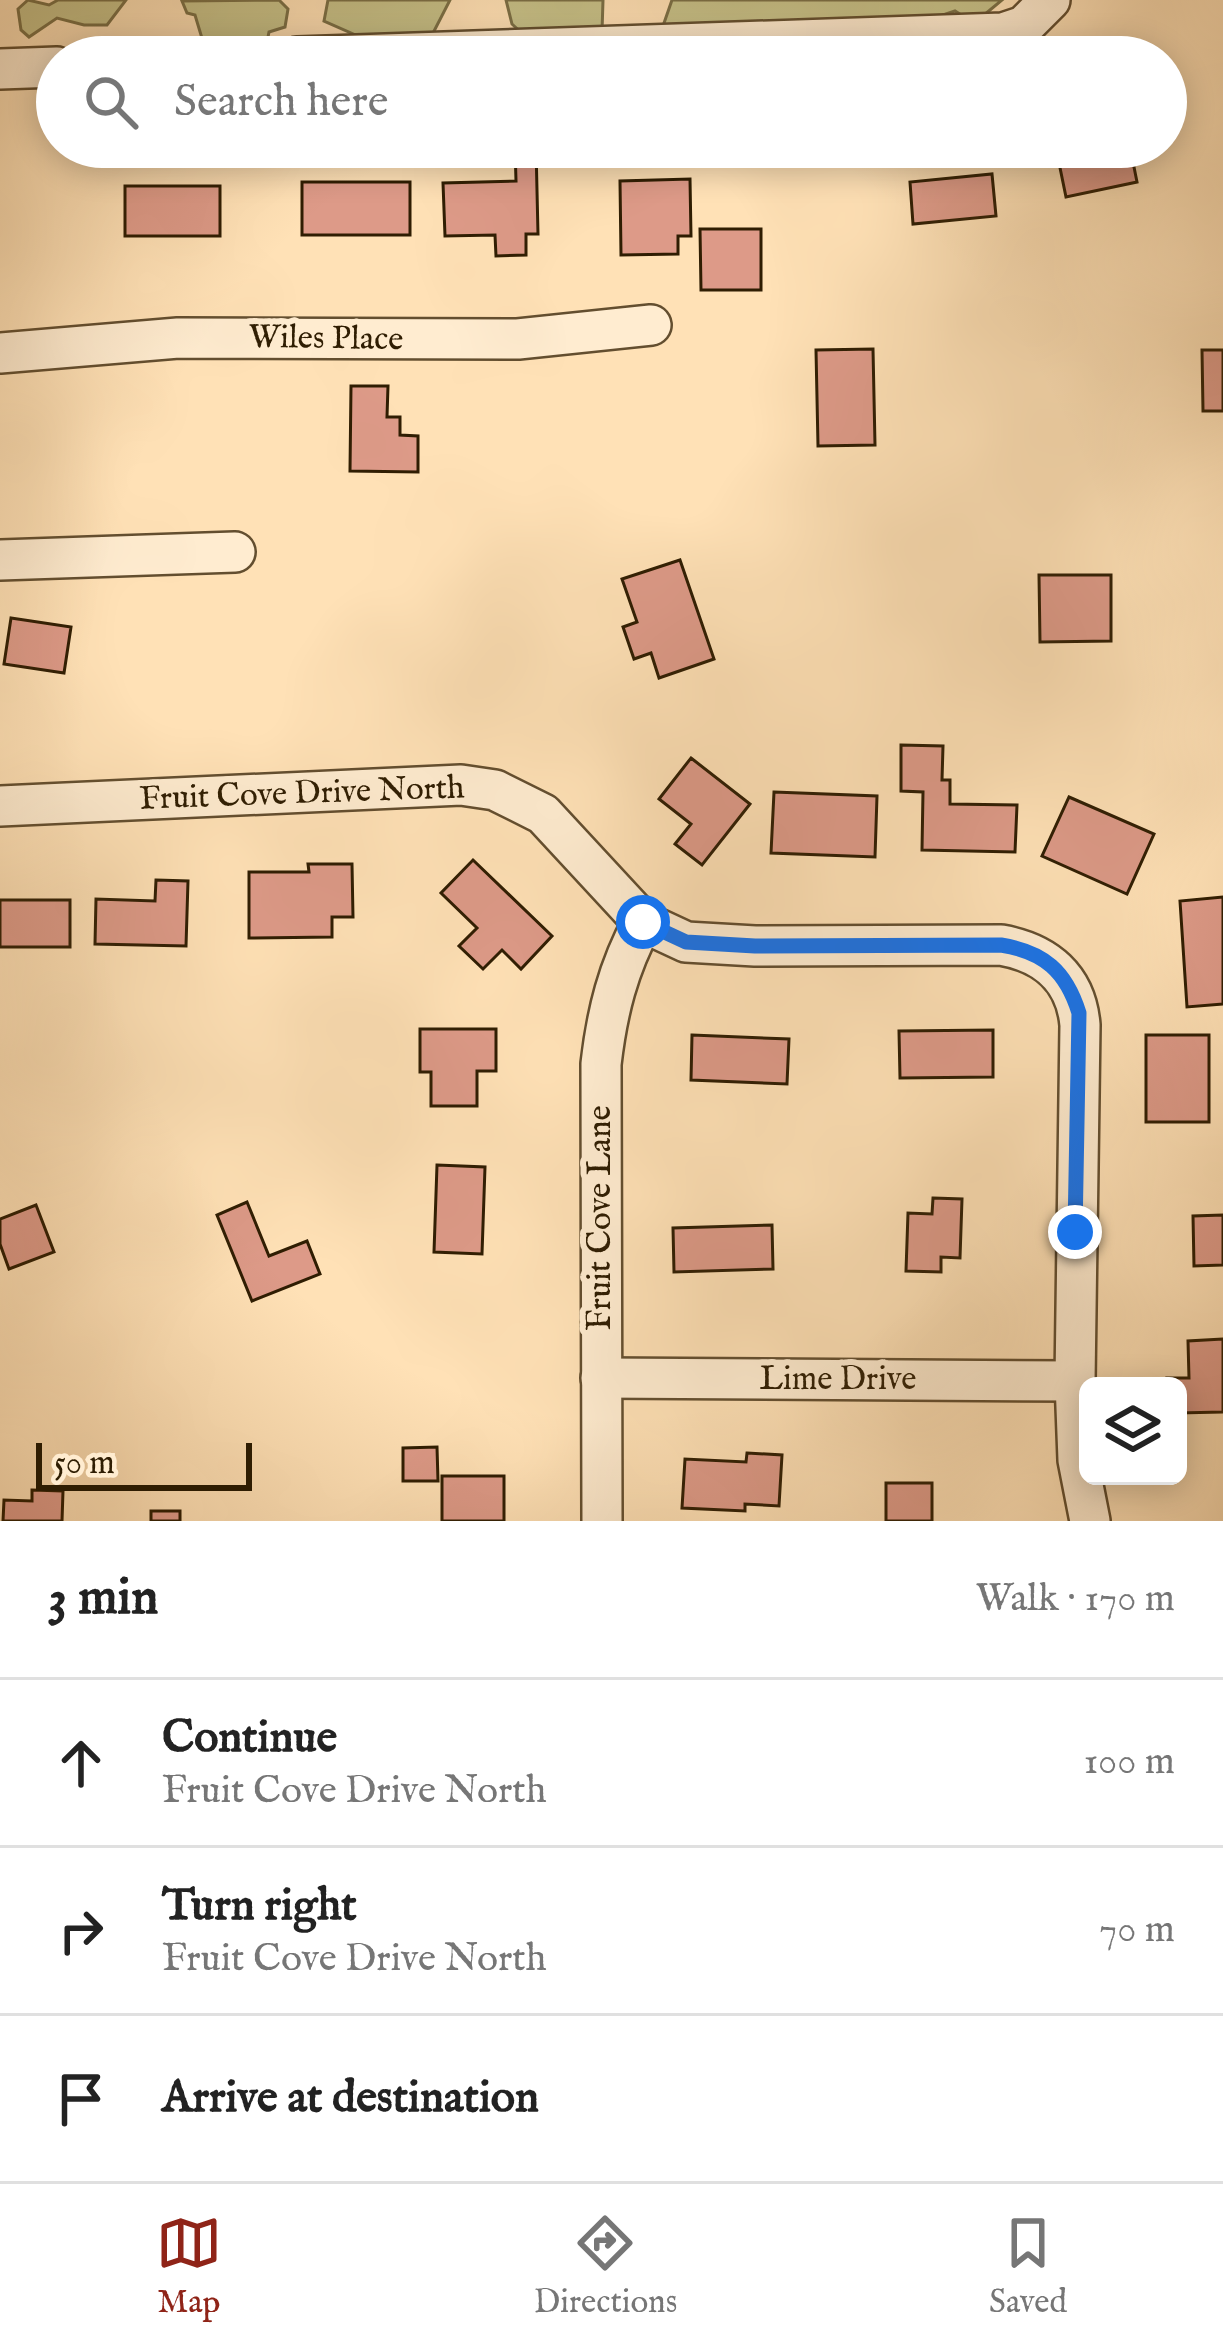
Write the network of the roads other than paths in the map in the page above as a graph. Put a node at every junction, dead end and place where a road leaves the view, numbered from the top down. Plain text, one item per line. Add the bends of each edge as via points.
1 (1050, 0) edge
2 (915, 36) edge
3 (36, 68) edge
4 (0, 69) edge
5 (651, 325) dead end
6 (0, 353) edge
7 (235, 552) dead end
8 (0, 560) edge
9 (0, 806) edge
10 (643, 922) junction
11 (601, 1378) junction
12 (1075, 1381) junction
13 (602, 1521) edge
14 (1090, 1521) edge

1 - 2 street via 1024,26 1003,33
3 - 4 street
5 - 6 street, Wiles Place via 518,339 178,338
7 - 8 street
9 - 10 street, Fruit Cove Drive North via 374,786 495,790 543,814
10 - 11 street, Fruit Cove Lane via 606,1019
10 - 12 street, Fruit Cove Drive North via 686,942 1001,945 1026,949 1058,969 1080,1025
11 - 12 street, Lime Drive
11 - 13 street, Fruit Cove Lane
12 - 14 street, Fruit Cove Drive North

